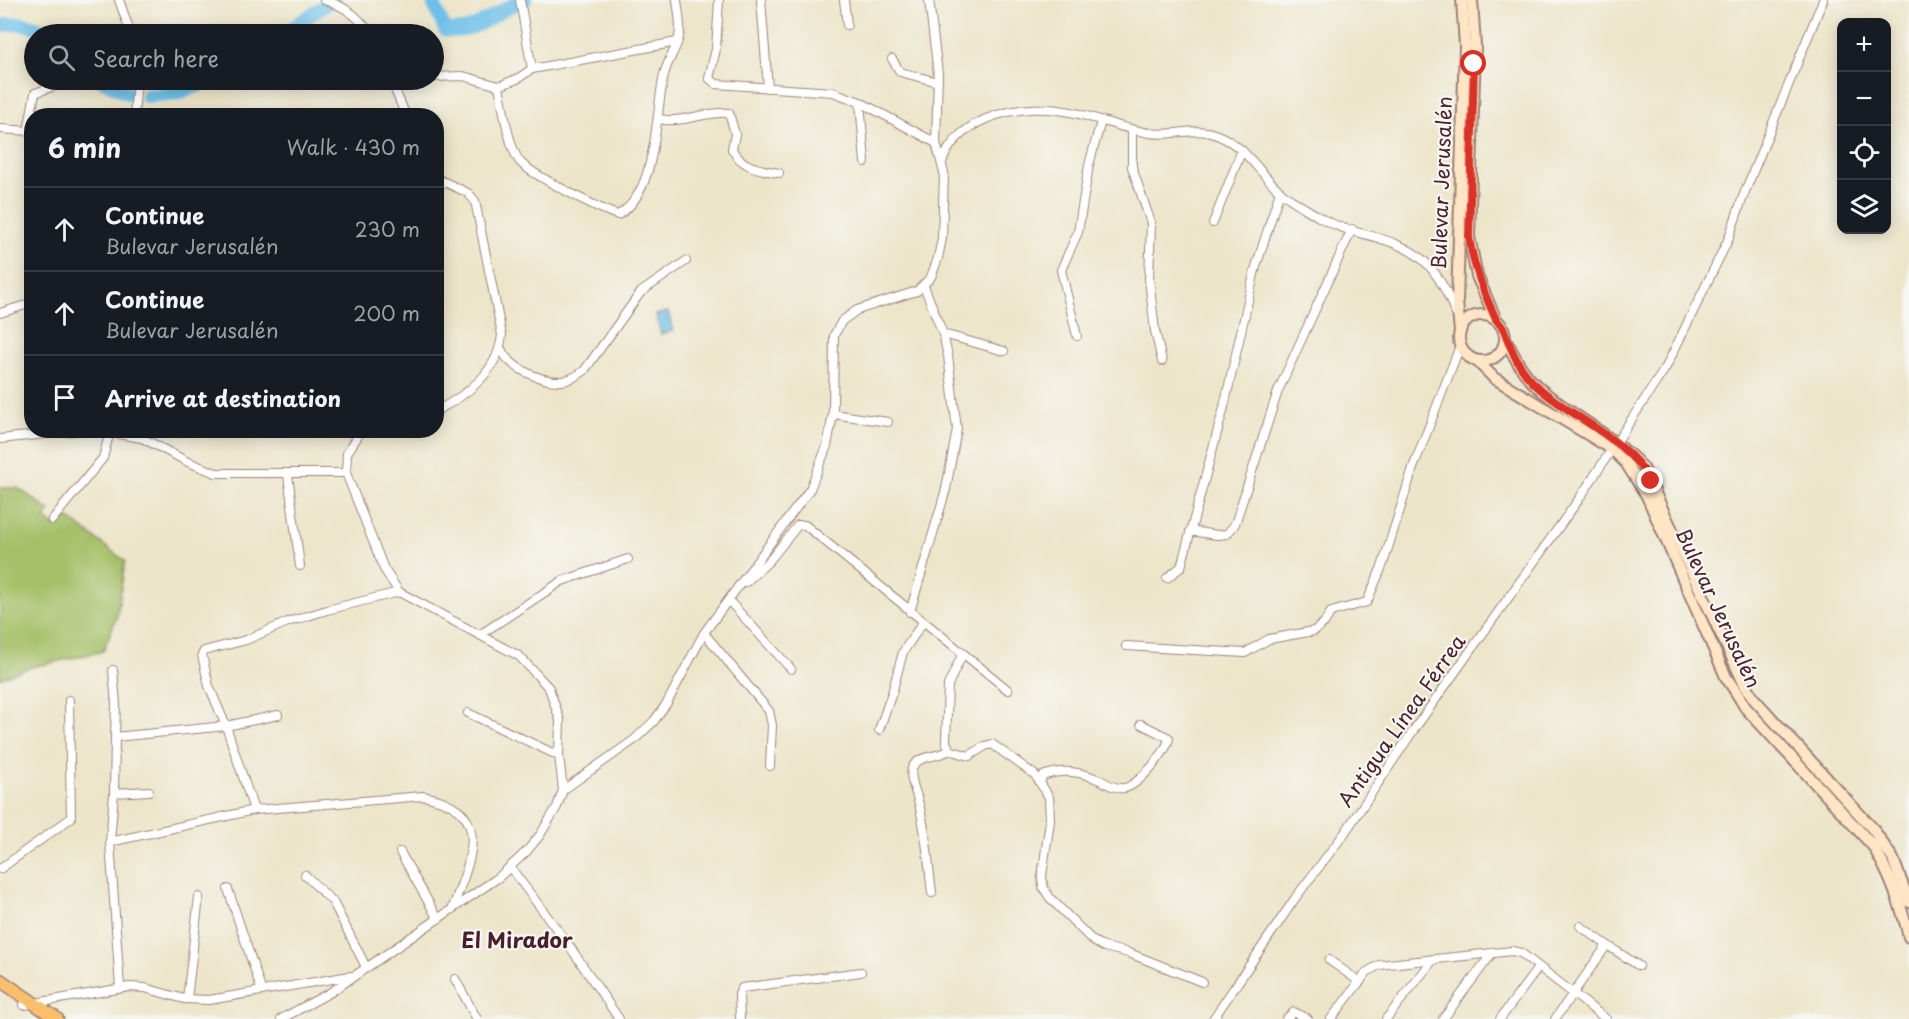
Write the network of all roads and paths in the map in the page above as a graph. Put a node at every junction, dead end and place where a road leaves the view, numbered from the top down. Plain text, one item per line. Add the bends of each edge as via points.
1 (119, 0) edge
2 (324, 0) edge
3 (677, 0) edge
4 (718, 0) edge
5 (761, 0) edge
6 (844, 0) edge
7 (929, 0) edge
8 (1462, 0) edge
9 (1472, 0) edge
10 (1823, 0) edge
11 (520, 2) edge
12 (127, 24) edge
13 (362, 24) edge
14 (847, 26) dead end
15 (677, 42) junction
16 (892, 59) dead end
17 (532, 69) junction
18 (444, 77) edge
19 (938, 82) junction
20 (499, 86) junction
21 (768, 88) junction
22 (43, 90) edge
23 (136, 90) edge
24 (396, 90) edge
25 (860, 102) junction
26 (33, 108) edge
27 (135, 108) edge
28 (403, 108) edge
29 (659, 119) junction
30 (1101, 121) junction
31 (0, 129) edge
32 (24, 131) edge
33 (1132, 131) junction
34 (936, 143) junction
35 (1242, 150) junction
36 (865, 162) dead end
37 (942, 162) junction
38 (779, 173) dead end
39 (444, 182) edge
40 (1281, 191) junction
41 (1213, 223) dead end
42 (1352, 229) junction
43 (686, 261) dead end
44 (924, 286) junction
45 (24, 306) edge
46 (0, 313) edge
47 (1456, 315) junction
48 (1496, 320) junction
49 (1460, 331) junction
50 (943, 334) junction
51 (1077, 336) dead end
52 (1505, 338) junction
53 (1460, 346) junction
54 (501, 349) junction
55 (1004, 351) dead end
56 (1477, 361) junction
57 (1162, 362) dead end
58 (444, 407) edge
59 (833, 414) junction
60 (888, 422) dead end
61 (24, 436) edge
62 (108, 438) edge
63 (149, 438) edge
64 (357, 438) edge
65 (0, 439) edge
66 (1614, 446) junction
67 (346, 473) junction
68 (288, 475) junction
69 (52, 520) dead end
70 (1190, 531) junction
71 (628, 560) dead end
72 (300, 566) dead end
73 (1167, 578) dead end
74 (738, 588) junction
75 (399, 592) junction
76 (730, 602) junction
77 (910, 612) junction
78 (923, 622) junction
79 (704, 633) junction
80 (481, 634) junction
81 (1126, 646) dead end
82 (963, 653) junction
83 (791, 669) dead end
84 (113, 670) dead end
85 (1008, 690) dead end
86 (69, 700) dead end
87 (468, 713) dead end
88 (278, 715) dead end
89 (1141, 724) dead end
90 (226, 726) junction
91 (879, 730) dead end
92 (115, 737) junction
93 (950, 750) junction
94 (559, 756) junction
95 (770, 766) dead end
96 (1040, 782) junction
97 (563, 790) junction
98 (149, 791) dead end
99 (114, 793) junction
100 (254, 810) junction
101 (110, 842) junction
102 (400, 852) dead end
103 (510, 867) junction
104 (0, 868) edge
105 (305, 875) dead end
106 (228, 889) dead end
107 (932, 893) dead end
108 (199, 897) dead end
109 (1909, 902) edge
110 (453, 908) junction
111 (438, 919) junction
112 (1580, 926) dead end
113 (1909, 937) edge
114 (1607, 945) junction
115 (1493, 952) junction
116 (1329, 960) dead end
117 (1433, 960) junction
118 (1639, 966) dead end
119 (366, 967) junction
120 (1538, 968) junction
121 (861, 972) dead end
122 (353, 975) junction
123 (455, 979) dead end
124 (0, 980) edge
125 (1202, 982) dead end
126 (1360, 982) junction
127 (120, 988) junction
128 (0, 989) edge
129 (261, 989) junction
130 (1574, 994) junction
131 (187, 999) junction
132 (28, 1003) junction
133 (1387, 1018) edge
134 (45, 1019) edge
135 (57, 1019) edge
136 (281, 1019) edge
137 (477, 1019) edge
138 (619, 1019) edge
139 (740, 1019) edge
140 (1214, 1019) edge
141 (1286, 1019) edge
142 (1308, 1019) edge
143 (1330, 1019) edge
144 (1443, 1019) edge
145 (1500, 1019) edge
146 (1555, 1019) edge
147 (1606, 1019) edge

1 - 12 street
2 - 13 street via 341,5
3 - 15 street
4 - 21 street via 716,49 709,78 716,84
5 - 21 street
6 - 14 street
7 - 19 street
8 - 47 main road, Bulevar Jerusalén via 1465,46
9 - 48 main road, Bulevar Jerusalén via 1475,46 1469,237 1477,276
10 - 66 street, Antigua Línea Férrea via 1712,278 1666,367
11 - 17 street
15 - 17 street
15 - 29 street via 664,76
16 - 19 street via 900,72
17 - 20 street
18 - 20 street via 463,76
19 - 34 street
20 - 29 street via 520,162 618,214 628,210 636,198 648,168
21 - 25 street via 833,92
22 - 26 street via 35,93
23 - 27 street
24 - 28 street
25 - 34 street
25 - 36 street
29 - 38 street via 672,122 716,112 729,113 735,134 732,149 737,158 748,166
30 - 33 street
30 - 37 street via 1043,109 995,115 952,141
30 - 51 street via 1078,232 1061,270
31 - 32 street
33 - 35 street via 1159,135 1202,131 1218,135
33 - 57 street via 1132,167 1151,223 1149,279
34 - 37 street
35 - 40 street
35 - 41 street
37 - 44 street via 942,238 935,268
39 - 54 street via 475,201 498,305
40 - 42 street via 1321,218
40 - 70 street via 1255,270 1224,407
42 - 47 street via 1402,245 1425,261 1443,286
42 - 70 street via 1278,391 1235,524 1227,534
43 - 54 street via 641,292 584,371 573,378 562,381 524,371 505,358
44 - 50 street
44 - 59 street via 910,296 857,310 837,328
45 - 46 street
47 - 49 main road, Bulevar Jerusalén
48 - 49 main road via 1475,316
48 - 52 main road
49 - 53 main road
50 - 55 street
50 - 77 street via 957,429 946,489
52 - 56 main road via 1498,355
52 - 66 main road, Bulevar Jerusalén via 1521,367 1539,388
53 - 56 main road
53 - 81 street via 1367,602 1331,612 1314,631 1269,639 1245,653
54 - 58 street via 471,390
56 - 66 main road, Bulevar Jerusalén via 1494,378
59 - 60 street
59 - 74 street via 828,446 810,489
61 - 65 street
62 - 69 street via 103,459
63 - 68 street via 188,462 216,473
64 - 67 street via 347,453
66 - 109 main road, Bulevar Jerusalén via 1643,468 1651,481 1736,670 1754,699 1873,829 1893,859
66 - 113 main road, Bulevar Jerusalén via 1642,486 1745,707 1873,846 1900,900
66 - 140 street, Antigua Línea Férrea
67 - 68 street
67 - 75 street via 384,569
68 - 72 street
70 - 73 street via 1180,567
71 - 80 street via 562,581
74 - 76 street
74 - 77 street via 770,560 798,525 805,525
75 - 80 street
75 - 90 street via 317,613 204,651 209,686
76 - 79 street
76 - 83 street
77 - 78 street
78 - 82 street
78 - 91 street via 903,652
79 - 95 street via 769,711
79 - 97 street via 654,721 634,740
80 - 94 street via 519,656 549,688 560,720
82 - 85 street
82 - 93 street via 948,685 944,737
84 - 92 street
86 - 104 street via 71,818
87 - 94 street
88 - 90 street
89 - 96 street via 1168,738 1168,745 1154,766 1130,786 1117,787 1068,771 1043,776
90 - 92 street
90 - 100 street
92 - 99 street
93 - 96 street via 969,756 992,744
93 - 107 street via 920,759 912,767
94 - 97 street
96 - 125 street via 1051,806 1042,876 1050,898 1104,947
97 - 103 street via 540,835
98 - 99 street
99 - 101 street
100 - 101 street
100 - 110 street via 423,796 444,800 464,811 470,830 470,858
101 - 127 street
102 - 111 street
103 - 110 street
103 - 138 street
105 - 119 street via 333,902
106 - 129 street
108 - 131 street
110 - 111 street
111 - 119 street
112 - 114 street
114 - 118 street
114 - 130 street
115 - 117 street
115 - 120 street via 1521,953
115 - 144 street
116 - 126 street
117 - 126 street via 1379,965
117 - 133 street
119 - 122 street
120 - 130 street
120 - 145 street
121 - 139 street via 742,988
122 - 129 street
122 - 136 street via 331,992
123 - 137 street
124 - 132 main road
126 - 143 street
127 - 131 street via 137,987
127 - 132 street
128 - 132 main road
129 - 131 street via 208,1000
130 - 146 street
130 - 147 street
132 - 134 main road
132 - 135 main road
141 - 142 street via 1294,1012

